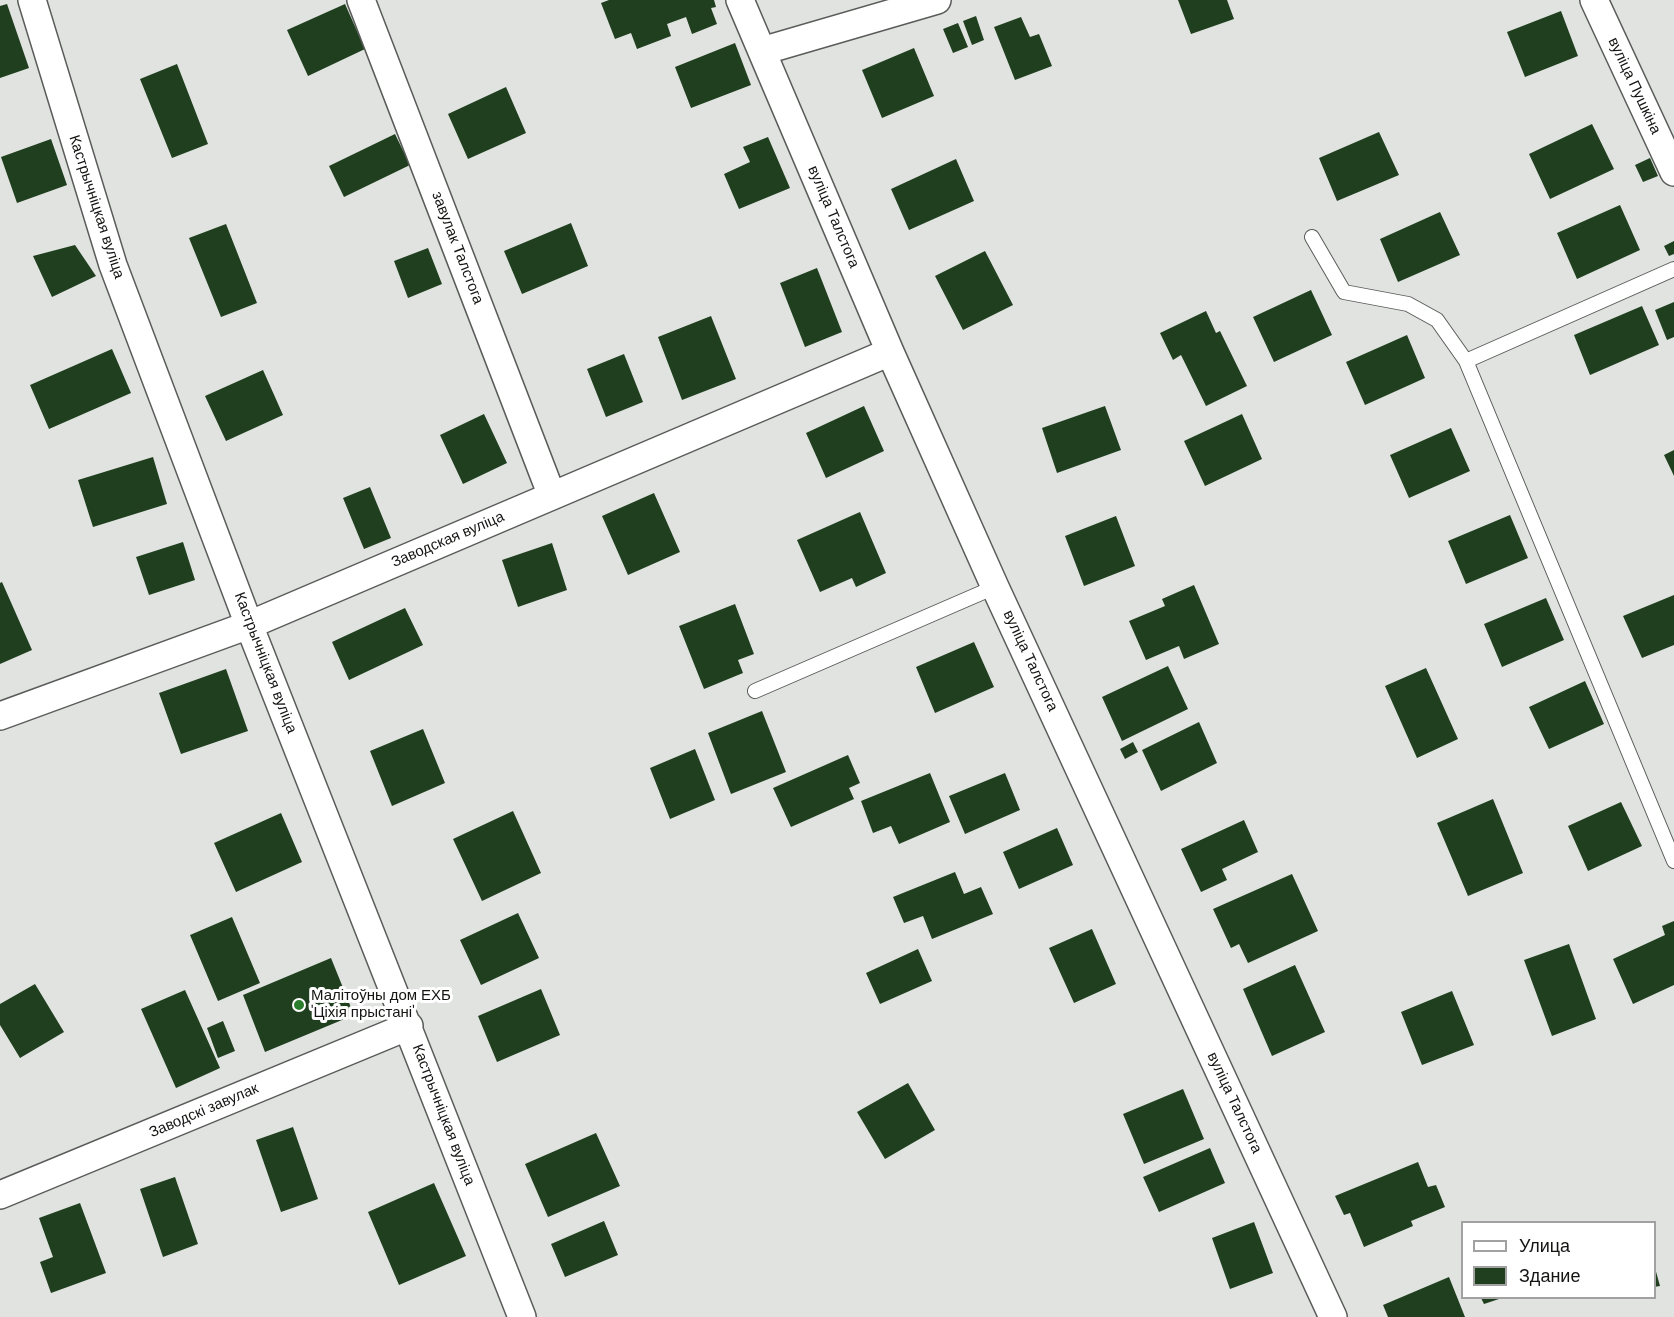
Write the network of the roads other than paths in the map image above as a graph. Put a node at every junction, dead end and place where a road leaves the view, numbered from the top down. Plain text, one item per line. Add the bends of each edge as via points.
1 (32, 0) edge
2 (362, 0) edge
3 (740, 0) edge
4 (937, 0) edge
5 (1594, 0) edge
6 (762, 51) junction
7 (1674, 172) edge
8 (1312, 237) dead end
9 (1674, 269) edge
10 (890, 352) junction
11 (1466, 361) junction
12 (552, 496) junction
13 (995, 587) junction
14 (249, 625) junction
15 (755, 691) dead end
16 (0, 716) edge
17 (1674, 861) edge
18 (409, 1026) junction
19 (0, 1195) edge
20 (522, 1317) edge
21 (1333, 1317) edge

1 - 14 street, Кастрычніцкая вуліца via 112,265
2 - 12 street, завулак Талстога
3 - 6 street, вуліца Талстога
4 - 6 street
5 - 7 street, вуліца Пушкіна
6 - 10 street, вуліца Талстога
8 - 11 lane via 1344,292 1408,304 1437,320
9 - 11 lane
10 - 12 street, Заводская вуліца
10 - 13 street, вуліца Талстога
11 - 17 lane
12 - 14 street, Заводская вуліца
13 - 15 lane
13 - 21 street, вуліца Талстога
14 - 16 street, Заводская вуліца
14 - 18 street, Кастрычніцкая вуліца
18 - 19 street, Заводскі завулак
18 - 20 street, Кастрычніцкая вуліца

